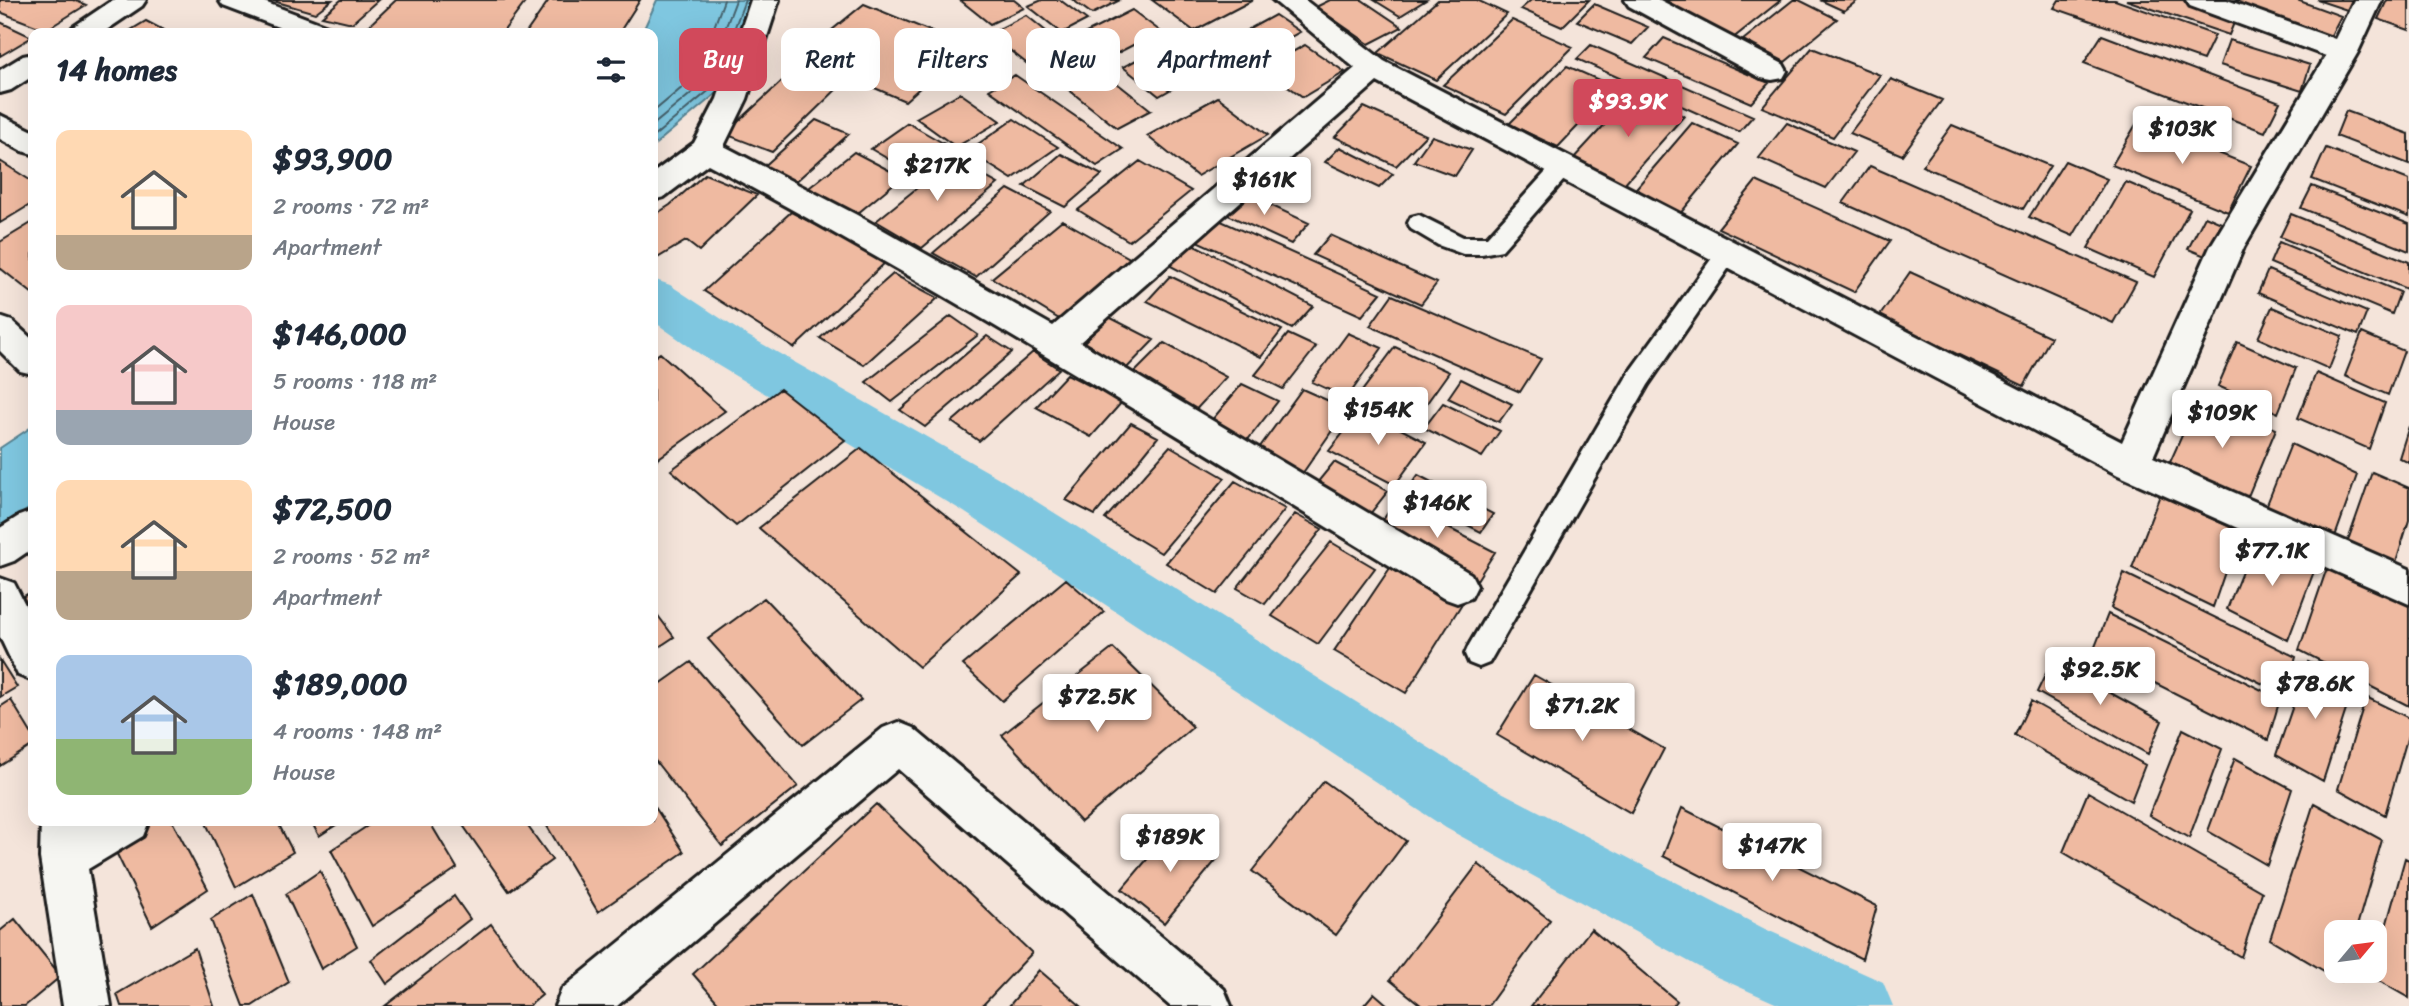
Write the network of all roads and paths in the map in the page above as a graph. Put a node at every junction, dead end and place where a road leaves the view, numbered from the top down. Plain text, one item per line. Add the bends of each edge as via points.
1 (132, 0) edge
2 (233, 0) edge
3 (765, 0) edge
4 (1287, 0) edge
5 (1639, 0) edge
6 (2200, 0) edge
7 (2368, 0) edge
8 (90, 28) edge
9 (307, 28) edge
10 (2343, 52) junction
11 (28, 66) edge
12 (1374, 68) junction
13 (1772, 71) dead end
14 (0, 83) edge
15 (0, 125) edge
16 (28, 141) edge
17 (706, 150) junction
18 (1563, 167) junction
19 (658, 185) edge
20 (1419, 223) dead end
21 (1728, 253) junction
22 (0, 330) edge
23 (1055, 344) junction
24 (28, 356) edge
25 (2132, 464) junction
26 (28, 530) edge
27 (0, 548) edge
28 (1457, 586) dead end
29 (2409, 587) edge
30 (0, 595) edge
31 (28, 652) edge
32 (1479, 654) dead end
33 (109, 826) edge
34 (63, 839) edge
35 (87, 1006) edge
36 (579, 1006) edge
37 (1207, 1006) edge

1 - 8 street
2 - 9 street
3 - 17 street via 732,99
4 - 12 street
5 - 13 street
6 - 10 street
7 - 10 street
10 - 25 street via 2227,247
11 - 14 street
12 - 18 street
12 - 23 street
15 - 16 street
17 - 19 street
17 - 23 street via 845,223
18 - 20 lane via 1494,244 1463,248
18 - 21 street
21 - 25 street
21 - 32 lane via 1639,378
22 - 24 street
23 - 28 street
25 - 29 street
26 - 27 street
30 - 31 street
33 - 34 street
34 - 35 street
36 - 37 street via 898,742

